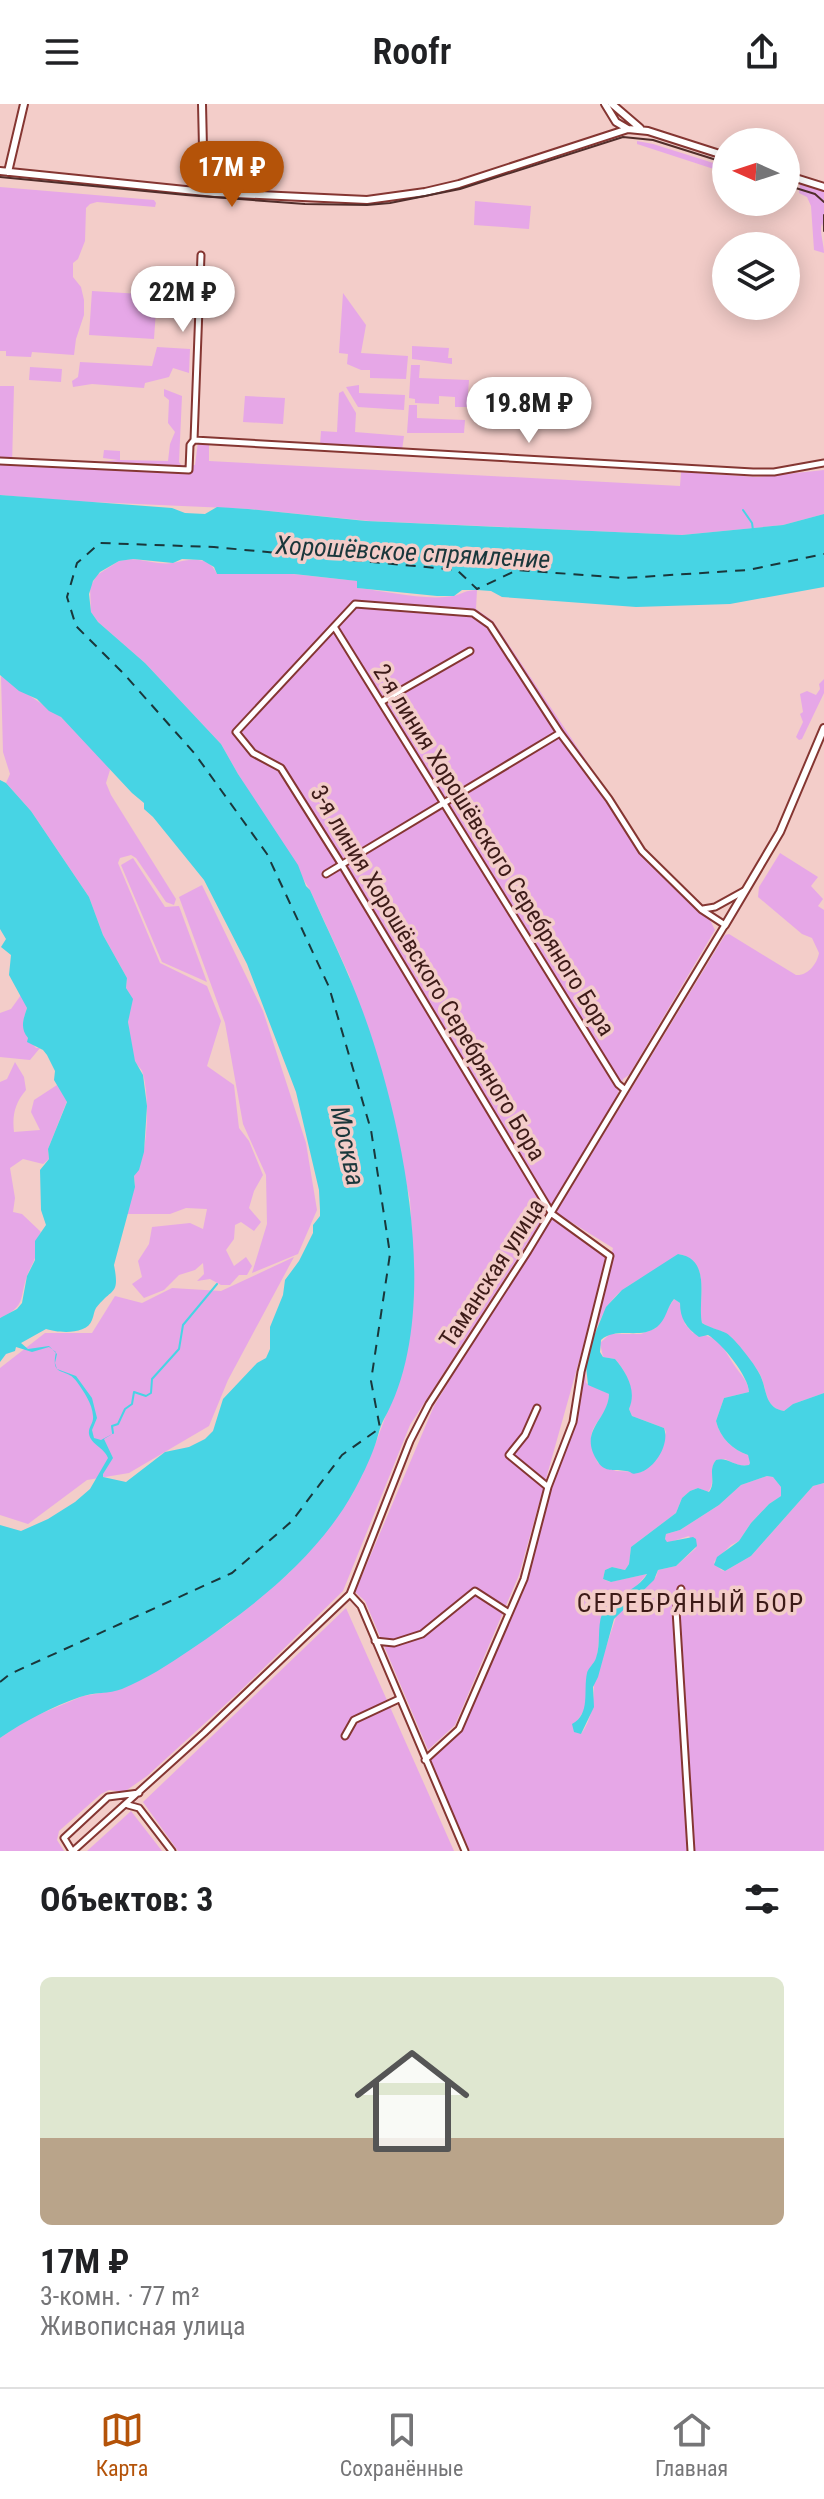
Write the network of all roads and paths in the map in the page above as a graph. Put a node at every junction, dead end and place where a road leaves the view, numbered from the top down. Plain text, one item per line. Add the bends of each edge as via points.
1 (24, 104) edge
2 (202, 104) edge
3 (605, 104) edge
4 (612, 104) edge
5 (611, 116) junction
6 (627, 119) junction
7 (628, 129) junction
8 (643, 130) junction
9 (606, 135) junction
10 (712, 152) edge
11 (4, 172) edge
12 (800, 179) edge
13 (824, 187) edge
14 (204, 192) junction
15 (201, 255) dead end
16 (194, 440) junction
17 (0, 461) edge
18 (824, 463) edge
19 (335, 628) junction
20 (470, 651) dead end
21 (381, 702) junction
22 (824, 728) edge
23 (560, 733) junction
24 (443, 801) junction
25 (342, 865) junction
26 (326, 874) dead end
27 (738, 898) junction
28 (719, 905) junction
29 (702, 910) junction
30 (722, 923) junction
31 (624, 1089) junction
32 (552, 1214) junction
33 (537, 1408) dead end
34 (548, 1487) junction
35 (681, 1589) dead end
36 (350, 1594) junction
37 (509, 1613) junction
38 (375, 1641) junction
39 (399, 1699) junction
40 (345, 1736) dead end
41 (425, 1760) junction
42 (140, 1793) junction
43 (110, 1797) junction
44 (127, 1805) junction
45 (139, 1808) junction
46 (119, 1812) junction
47 (73, 1851) edge
48 (172, 1851) edge
49 (465, 1851) edge
50 (691, 1851) edge

1 - 11 street
2 - 14 street
3 - 5 street
4 - 6 street
5 - 7 street
5 - 9 street
6 - 7 street
6 - 8 street
7 - 8 street
7 - 9 street
8 - 10 street
9 - 14 street via 459,184 389,198
11 - 14 street
12 - 13 street
15 - 16 street
16 - 17 street via 189,470
16 - 18 street via 753,472
19 - 21 street, 2-я линия Хорошёвского Серебряного Бора
19 - 23 street via 355,604 473,613 490,625
19 - 25 street, 3-я линия Хорошёвского Серебряного Бора via 236,732 253,753 281,768
20 - 21 street
21 - 24 street, 2-я линия Хорошёвского Серебряного Бора
22 - 27 street, Таманская улица via 780,832
23 - 24 street
23 - 29 street via 642,851
24 - 25 street
24 - 31 street, 2-я линия Хорошёвского Серебряного Бора
25 - 26 street
25 - 32 street, 3-я линия Хорошёвского Серебряного Бора
27 - 28 street
27 - 30 street, Таманская улица
28 - 29 street
28 - 30 street via 715,912
29 - 30 street
30 - 31 street, Таманская улица
31 - 32 street, Таманская улица
32 - 34 street, 3-я линия Хорошёвского Серебряного Бора via 610,1256 573,1422
32 - 36 street, Таманская улица via 419,1421
33 - 34 street via 509,1455
34 - 37 street, 3-я линия Хорошёвского Серебряного Бора via 524,1579
35 - 50 street via 676,1610
36 - 38 street via 361,1606
36 - 42 street, Таманская улица
37 - 38 street via 475,1591 422,1634 394,1643
37 - 41 street, 3-я линия Хорошёвского Серебряного Бора via 459,1729
38 - 39 street
39 - 40 street via 354,1720
39 - 41 street
41 - 49 street
42 - 43 street
42 - 44 street, Таманская улица
42 - 45 street
43 - 46 street
43 - 47 street, Таманская улица via 64,1838
44 - 45 street
44 - 46 street, Таманская улица
45 - 48 street
46 - 47 street, Таманская улица

